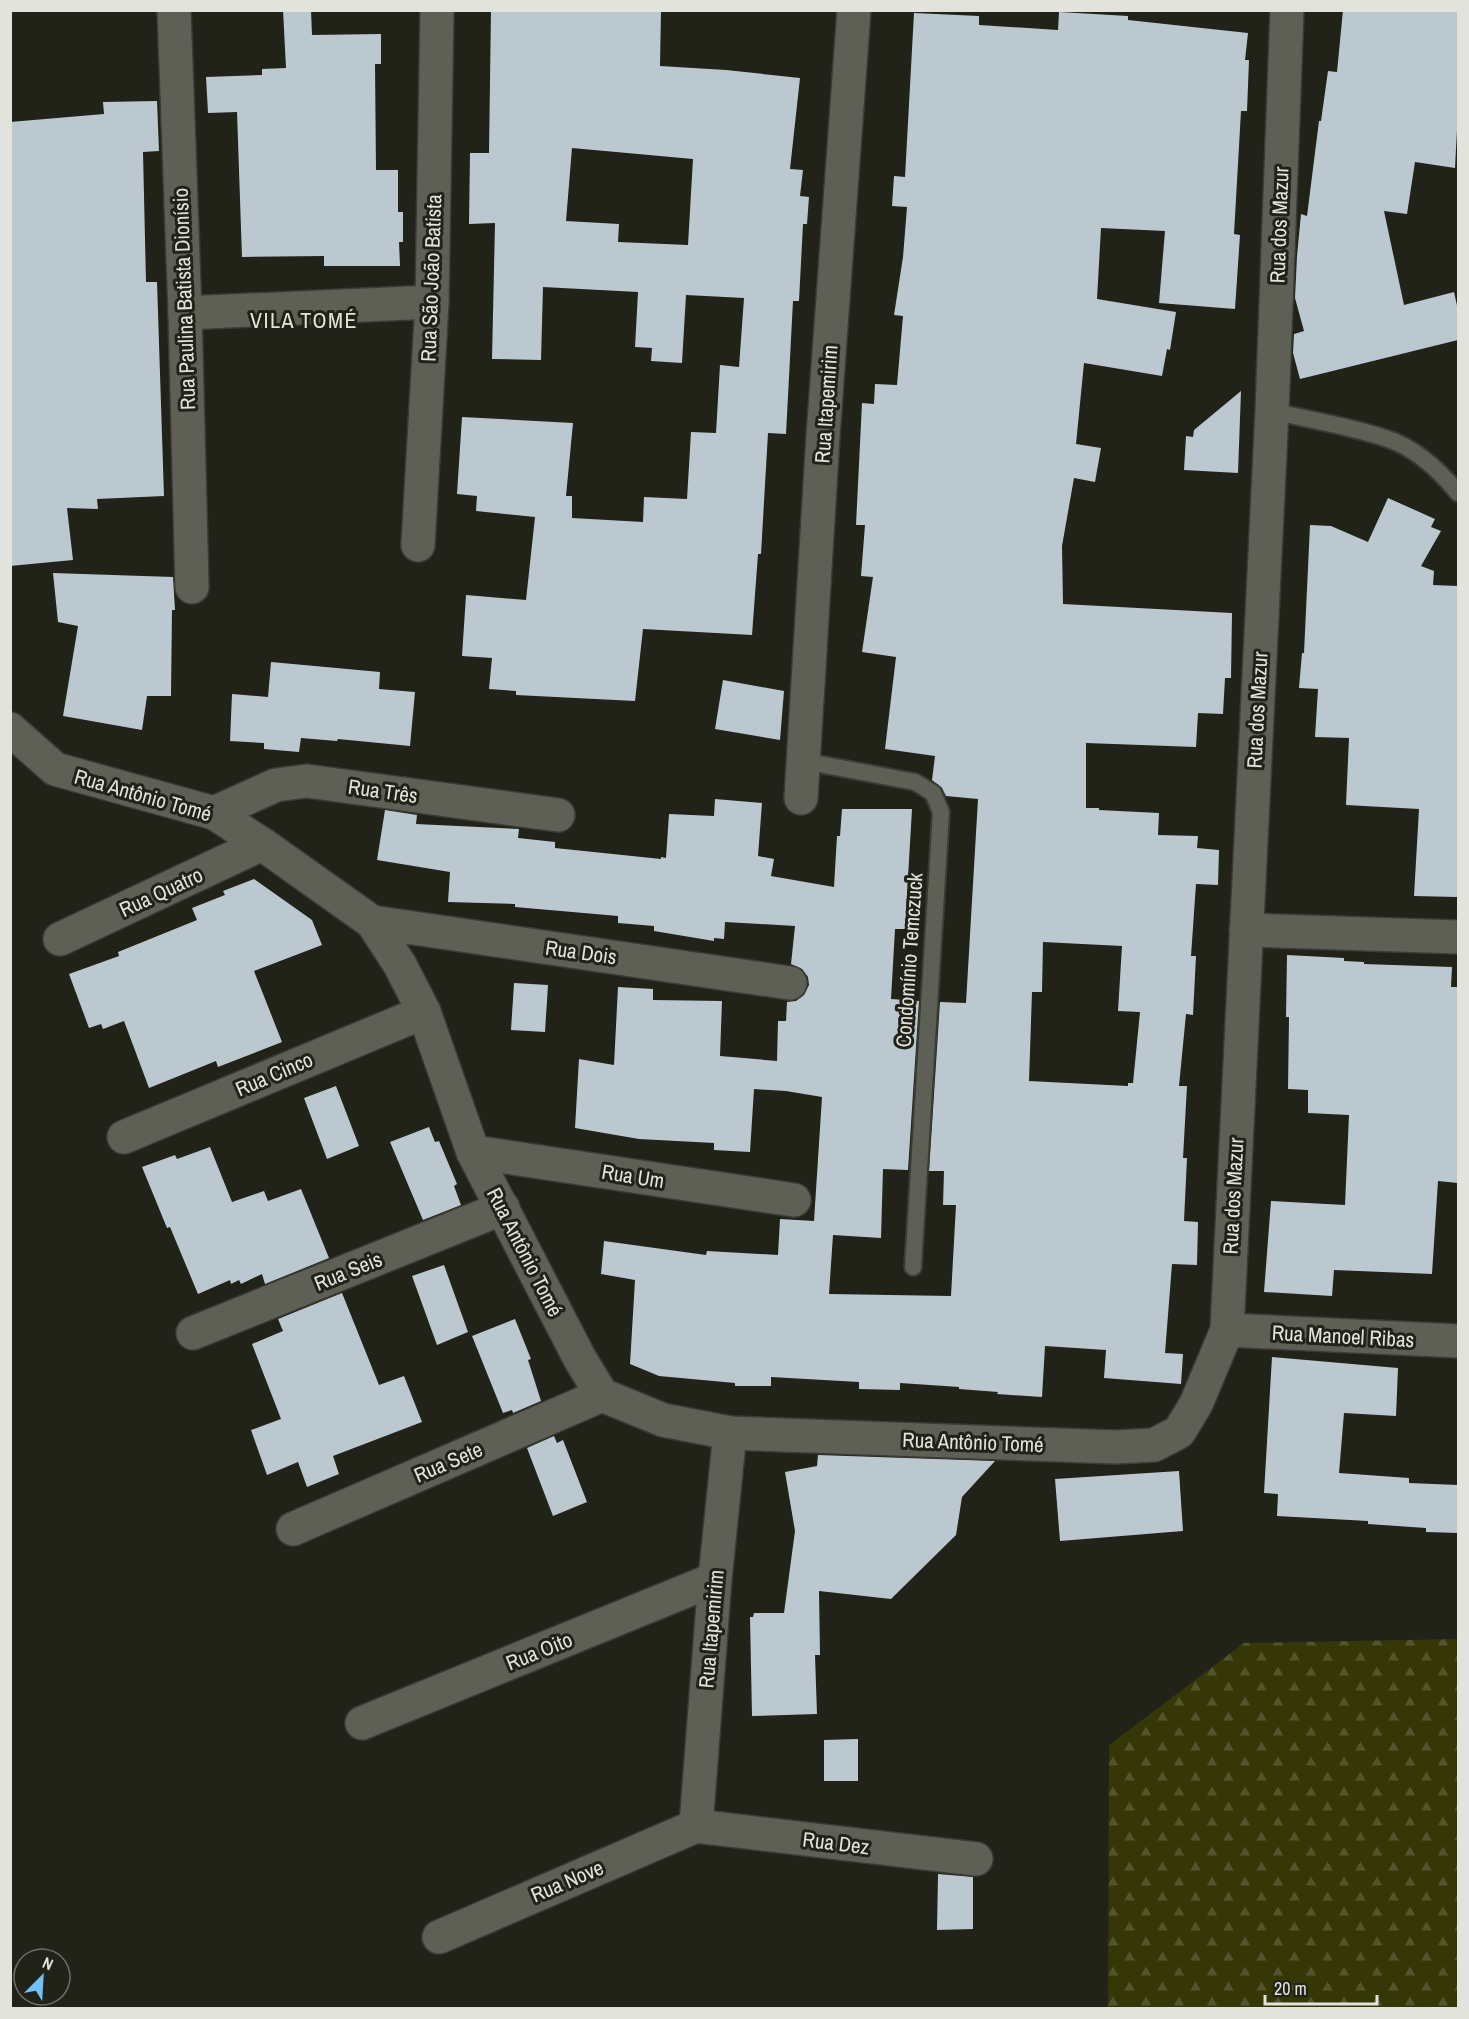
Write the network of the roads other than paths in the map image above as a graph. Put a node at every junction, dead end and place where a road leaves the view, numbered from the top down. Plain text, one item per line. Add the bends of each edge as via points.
1 (174, 10) edge
2 (437, 10) edge
3 (854, 10) edge
4 (1287, 10) edge
5 (432, 303) junction
6 (185, 313) junction
7 (1272, 411) junction
8 (1458, 494) edge
9 (418, 545) dead end
10 (192, 587) dead end
11 (10, 729) edge
12 (803, 761) junction
13 (801, 798) dead end
14 (214, 813) junction
15 (558, 815) dead end
16 (262, 844) junction
17 (372, 922) junction
18 (1246, 930) junction
19 (1458, 937) edge
20 (60, 939) dead end
21 (790, 982) dead end
22 (424, 1012) junction
23 (124, 1137) dead end
24 (473, 1152) junction
25 (794, 1200) dead end
26 (503, 1208) junction
27 (913, 1267) dead end
28 (1227, 1330) junction
29 (193, 1333) dead end
30 (1458, 1341) edge
31 (602, 1395) junction
32 (1196, 1404) joint
33 (730, 1433) junction
34 (293, 1529) dead end
35 (715, 1579) junction
36 (362, 1723) dead end
37 (696, 1826) junction
38 (976, 1859) dead end
39 (439, 1937) dead end

1 - 6 street, Rua Paulina Batista Dionísio
2 - 5 street, Rua São João Batista
3 - 12 street, Rua Itapemirim
4 - 7 street, Rua dos Mazur
5 - 6 street
5 - 9 street, Rua São João Batista
6 - 10 street, Rua Paulina Batista Dionísio
7 - 8 lane via 1387,439 1420,456
7 - 18 street, Rua dos Mazur
11 - 14 street, Rua Antônio Tomé via 55,769
12 - 13 street, Rua Itapemirim
12 - 27 lane, Condomínio Temczuck via 915,783 933,792 941,812
14 - 15 street, Rua Três via 276,785 307,781
14 - 16 street, Rua Antônio Tomé
16 - 17 street, Rua Antônio Tomé
16 - 20 street, Rua Quatro
17 - 21 street, Rua Dois
17 - 22 street, Rua Antônio Tomé
18 - 19 street
18 - 28 street, Rua dos Mazur
22 - 23 street, Rua Cinco
22 - 24 street, Rua Antônio Tomé
24 - 25 street, Rua Um
24 - 26 street, Rua Antônio Tomé
26 - 29 street, Rua Seis
26 - 31 street, Rua Antônio Tomé
28 - 30 street, Rua Manoel Ribas
28 - 32 street, Rua dos Mazur
31 - 33 street, Rua Antônio Tomé via 663,1420
31 - 34 street, Rua Sete
32 - 33 street, Rua Antônio Tomé via 1179,1432 1154,1445 1115,1447
33 - 35 street, Rua Itapemirim
35 - 36 street, Rua Oito
35 - 37 street, Rua Itapemirim
37 - 38 street, Rua Dez
37 - 39 street, Rua Nove

